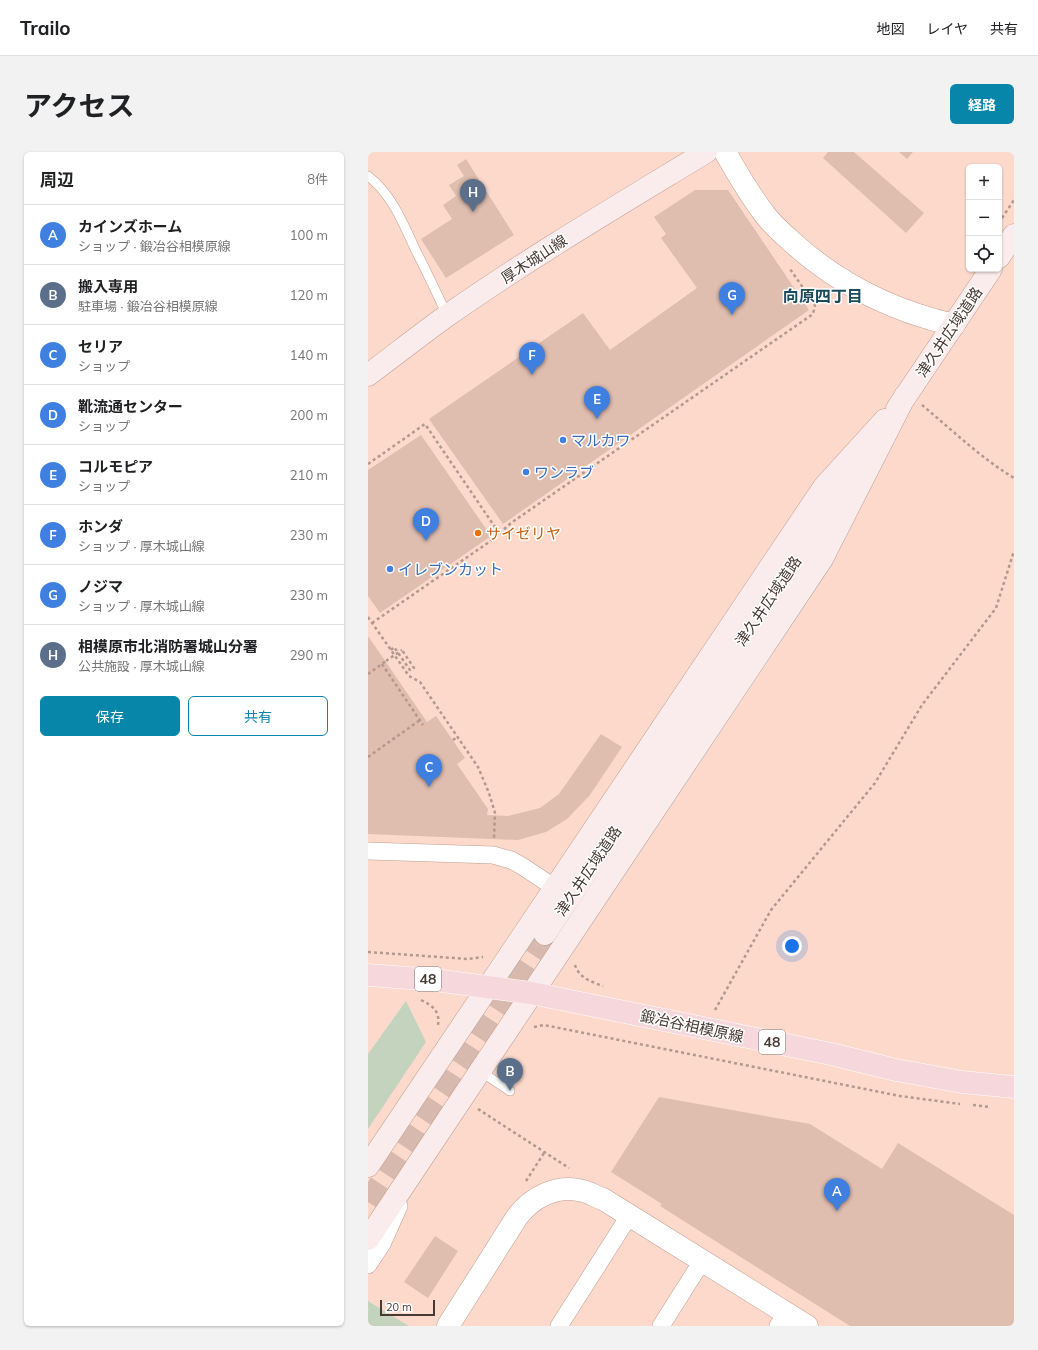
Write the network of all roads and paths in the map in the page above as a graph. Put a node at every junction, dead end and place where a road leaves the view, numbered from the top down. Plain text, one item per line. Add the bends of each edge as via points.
1 (706, 152) edge
2 (725, 152) edge
3 (368, 176) edge
4 (1014, 200) edge
5 (1002, 218) edge
6 (1014, 235) edge
7 (1002, 253) edge
8 (790, 268) dead end
9 (989, 272) edge
10 (447, 315) junction
11 (954, 325) junction
12 (368, 375) edge
13 (914, 401) junction
14 (368, 464) edge
15 (1014, 478) edge
16 (499, 533) junction
17 (1014, 551) edge
18 (368, 617) edge
19 (372, 622) junction
20 (391, 650) junction
21 (382, 664) junction
22 (368, 674) edge
23 (420, 720) junction
24 (423, 724) dead end
25 (457, 737) junction
26 (453, 740) dead end
27 (368, 757) edge
28 (494, 840) dead end
29 (368, 852) edge
30 (555, 888) junction
31 (545, 934) tunnel mouth
32 (368, 952) edge
33 (474, 959) dead end
34 (368, 975) edge
35 (488, 987) junction
36 (531, 993) junction
37 (415, 998) dead end
38 (438, 1027) dead end
39 (529, 1028) dead end
40 (709, 1029) junction
41 (480, 1071) junction
42 (1014, 1087) edge
43 (510, 1091) dead end
44 (962, 1104) dead end
45 (969, 1105) dead end
46 (996, 1107) dead end
47 (478, 1109) dead end
48 (544, 1152) dead end
49 (418, 1164) junction
50 (368, 1166) edge
51 (629, 1216) junction
52 (368, 1239) edge
53 (702, 1261) junction
54 (368, 1265) edge
55 (782, 1319) edge
56 (448, 1326) edge
57 (558, 1326) edge
58 (661, 1326) edge
59 (807, 1326) edge

1 - 10 main road, 厚木城山線
2 - 11 street via 767,217 805,254 869,296 934,321
3 - 10 lane via 389,198
4 - 5 path
6 - 7 main road
8 - 16 path via 815,305 813,314
9 - 11 main road, 津久井広域道路
10 - 12 main road, 厚木城山線
11 - 13 main road, 津久井広域道路
13 - 15 path
13 - 30 main road via 824,487
13 - 31 main road, 津久井広域道路
13 - 36 main road via 822,559
14 - 16 path via 425,424
16 - 19 path
17 - 40 path via 996,608 922,704 875,783 771,910 717,1005
18 - 19 path
19 - 20 path
20 - 21 path, bridge via 394,647 410,670 414,668 402,650 386,661
20 - 25 path via 409,676 420,682
21 - 22 path
21 - 23 path
23 - 24 path
23 - 27 path
25 - 26 path
25 - 28 path via 478,767 489,793 495,813
29 - 30 street via 493,855 516,863
30 - 35 main road
32 - 33 path
34 - 35 main road, 鍛冶谷相模原線 / 48
35 - 36 main road, 鍛冶谷相模原線 / 48
35 - 50 main road
36 - 40 main road, 鍛冶谷相模原線 / 48
36 - 41 main road
37 - 38 path via 434,1008 439,1020
39 - 44 path via 544,1025 900,1096
40 - 42 main road, 鍛冶谷相模原線 / 48 via 962,1082
41 - 43 lane
41 - 49 main road
45 - 46 path
47 - 48 path
49 - 52 main road
49 - 54 street via 382,1244
51 - 53 street
51 - 56 street via 603,1199 583,1191 559,1190 534,1200 517,1217
51 - 57 street
53 - 55 street
53 - 58 street
55 - 59 street

